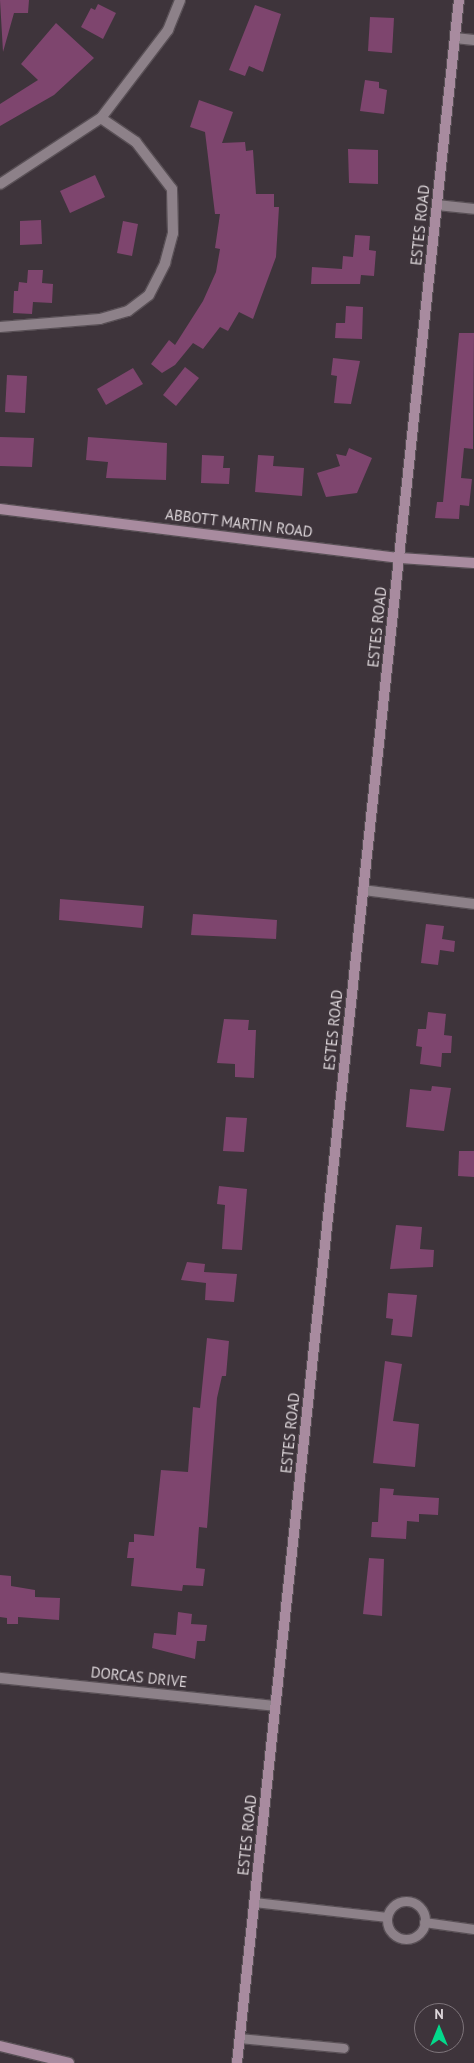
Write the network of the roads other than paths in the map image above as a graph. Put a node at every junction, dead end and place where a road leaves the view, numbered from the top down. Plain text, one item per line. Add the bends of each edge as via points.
1 (180, 0) edge
2 (459, 0) edge
3 (455, 38) junction
4 (474, 40) edge
5 (100, 118) junction
6 (0, 184) edge
7 (437, 204) junction
8 (474, 209) edge
9 (0, 327) edge
10 (0, 510) edge
11 (400, 558) junction
12 (474, 563) edge
13 (364, 890) junction
14 (474, 904) edge
15 (0, 1678) edge
16 (275, 1706) junction
17 (254, 1902) junction
18 (387, 1916) junction
19 (424, 1922) junction
20 (474, 1929) edge
21 (239, 2038) junction
22 (0, 2046) edge
23 (344, 2048) dead end
24 (69, 2063) edge
25 (237, 2063) edge

1 - 5 street via 168,30
2 - 3 main road, ESTES ROAD
3 - 4 street
3 - 7 main road, ESTES ROAD
5 - 6 street
5 - 9 street via 136,142 172,190 172,233 165,263 149,295 128,311 100,319
7 - 8 street
7 - 11 main road, ESTES ROAD
10 - 11 main road, ABBOTT MARTIN ROAD
11 - 12 main road, ABBOTT MARTIN ROAD
11 - 13 main road, ESTES ROAD
13 - 14 street
13 - 16 main road, ESTES ROAD
15 - 16 street, DORCAS DRIVE
16 - 17 main road, ESTES ROAD
17 - 18 lane
17 - 21 main road, ESTES ROAD
18 - 19 lane via 394,1906 406,1901 418,1905
18 - 19 lane via 392,1933 403,1939 419,1933
19 - 20 lane
21 - 23 lane
21 - 25 main road, ESTES ROAD
22 - 24 main road

